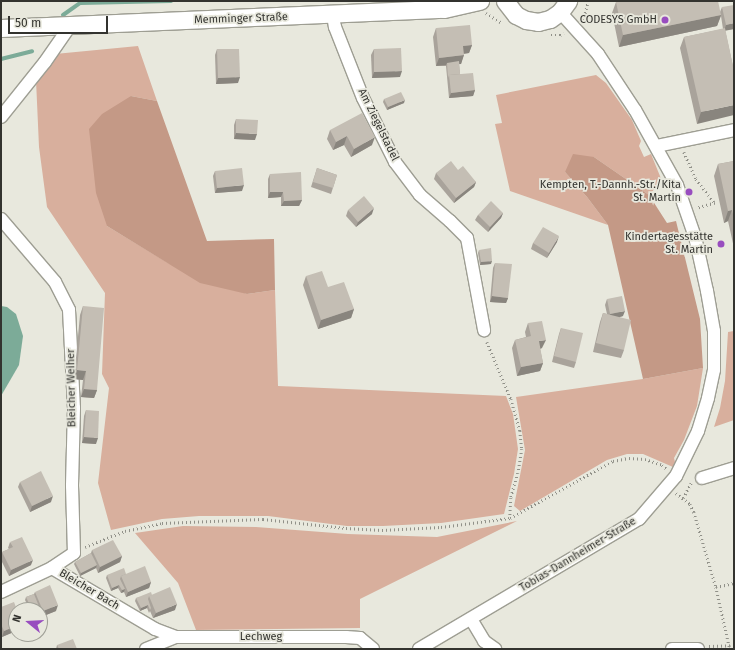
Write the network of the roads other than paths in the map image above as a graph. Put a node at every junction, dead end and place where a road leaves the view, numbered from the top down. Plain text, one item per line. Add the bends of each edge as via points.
1 (505, 1) edge
2 (480, 7) edge
3 (564, 7) edge
4 (333, 15) junction
5 (70, 26) junction
6 (1, 28) edge
7 (1, 117) edge
8 (734, 130) edge
9 (657, 146) junction
10 (1, 219) edge
11 (484, 330) road end
12 (734, 468) edge
13 (702, 478) road end
14 (52, 568) junction
15 (1, 592) edge
16 (471, 619) junction
17 (176, 638) junction
18 (146, 649) edge
19 (373, 649) edge
20 (419, 649) edge
21 (495, 649) edge
22 (672, 649) edge
23 (698, 649) edge

1 - 3 main road via 516,15 526,20 544,20
2 - 4 main road, Memminger Straße
3 - 9 street, Tobias-Dannheimer-Straße via 574,26 598,54
4 - 5 main road, Memminger Straße
4 - 11 street, Am Ziegelstadel via 335,28 363,98 394,162 420,195 467,238
5 - 6 main road, Memminger Straße
5 - 7 street
8 - 9 street
9 - 16 street, Tobias-Dannheimer-Straße via 687,211 708,291 714,331 714,370 698,432 676,476 639,518
10 - 14 street, Bleicher Weiher via 55,282 69,310 74,408 74,553
12 - 13 street
14 - 15 street, Bleicher Bach
14 - 17 street, Bleicher Bach via 154,629
16 - 20 street, Tobias-Dannheimer-Straße
16 - 21 street via 484,641
17 - 18 street, Lechweg
17 - 19 street, Lechweg via 346,637 360,638
22 - 23 street

